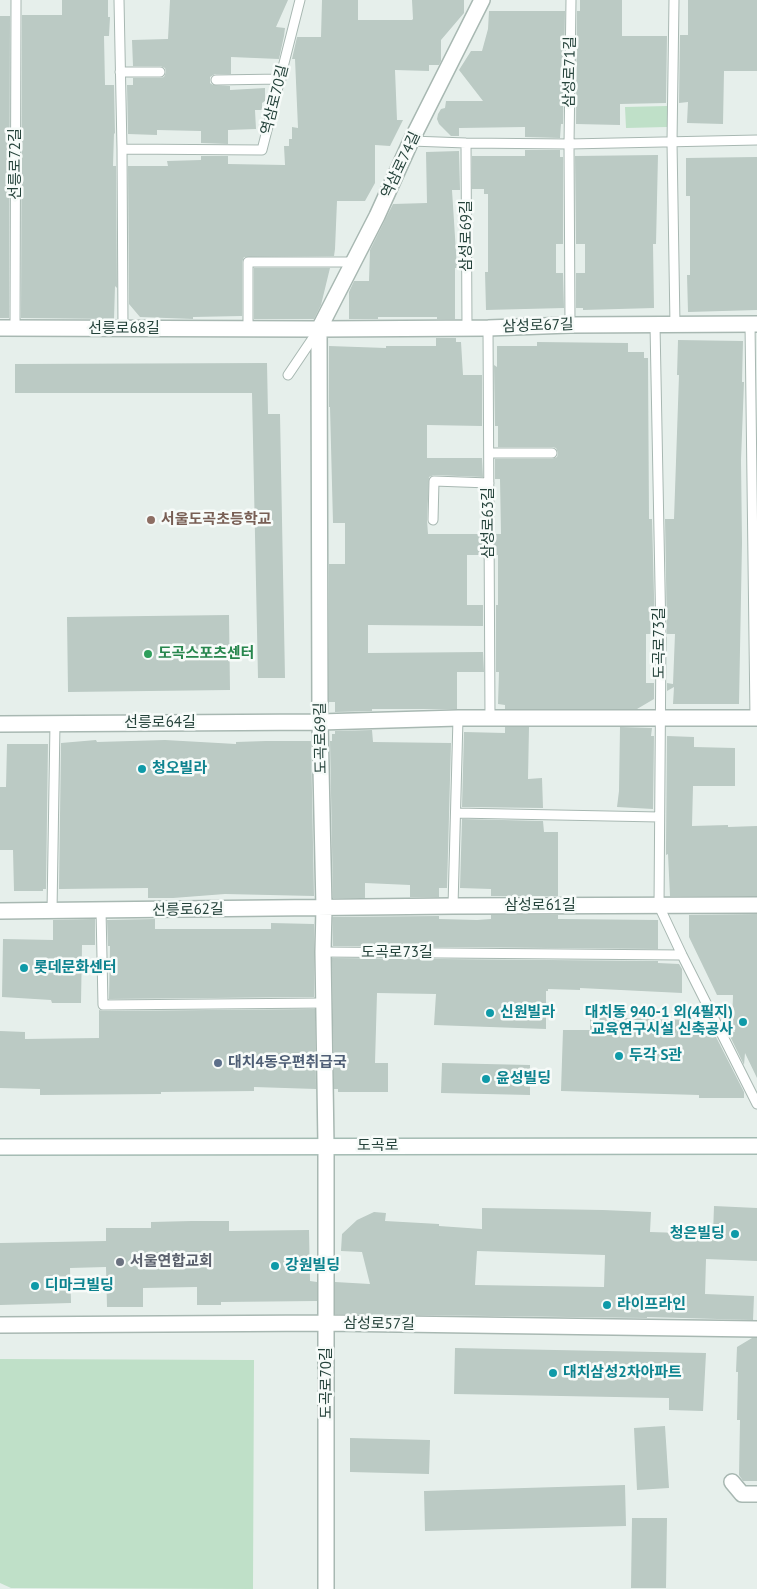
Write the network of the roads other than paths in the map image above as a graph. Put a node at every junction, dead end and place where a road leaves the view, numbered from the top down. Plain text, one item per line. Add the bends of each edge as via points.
1 (16, 0) edge
2 (119, 0) edge
3 (300, 0) edge
4 (482, 0) edge
5 (571, 0) edge
6 (674, 0) edge
7 (120, 72) junction
8 (160, 72) dead end
9 (281, 79) junction
10 (216, 80) dead end
11 (757, 140) edge
12 (411, 141) junction
13 (672, 142) junction
14 (466, 143) junction
15 (568, 144) junction
16 (122, 149) junction
17 (354, 262) junction
18 (675, 324) junction
19 (753, 324) edge
20 (570, 325) junction
21 (655, 325) junction
22 (8, 328) edge
23 (467, 328) junction
24 (488, 328) junction
25 (123, 329) junction
26 (248, 329) junction
27 (319, 329) junction
28 (288, 376) dead end
29 (489, 453) junction
30 (552, 453) dead end
31 (489, 483) junction
32 (433, 520) dead end
33 (458, 718) junction
34 (490, 718) junction
35 (660, 718) junction
36 (756, 718) edge
37 (320, 722) junction
38 (55, 723) junction
39 (0, 724) edge
40 (456, 813) junction
41 (659, 817) junction
42 (757, 905) edge
43 (453, 906) junction
44 (659, 906) junction
45 (324, 908) junction
46 (101, 910) junction
47 (0, 911) edge
48 (52, 911) junction
49 (323, 952) junction
50 (682, 955) junction
51 (324, 1003) junction
52 (757, 1104) edge
53 (326, 1146) junction
54 (757, 1146) edge
55 (0, 1147) edge
56 (327, 1323) junction
57 (0, 1325) edge
58 (757, 1329) edge
59 (732, 1482) dead end
60 (757, 1494) edge
61 (326, 1589) edge

1 - 22 lane, 선릉로72길
2 - 7 lane
3 - 9 lane, 역삼로70길
4 - 12 street, 역삼로74길
5 - 15 lane, 삼성로71길
6 - 13 lane
7 - 8 lane
7 - 16 lane
9 - 10 lane
9 - 16 lane, 역삼로70길 via 262,150
11 - 13 lane
12 - 14 lane
12 - 17 street, 역삼로74길
13 - 15 lane
13 - 18 lane
14 - 15 lane
14 - 23 lane, 삼성로69길
15 - 20 lane
16 - 25 lane
17 - 26 lane via 248,262
17 - 27 street, 역삼로74길
18 - 19 street, 삼성로67길
18 - 21 street, 삼성로67길
19 - 36 lane
20 - 21 street, 삼성로67길
20 - 24 street, 삼성로67길
21 - 35 lane, 도곡로73길
22 - 25 street, 선릉로68길
23 - 24 street, 삼성로67길
23 - 27 street, 삼성로67길
24 - 29 lane, 삼성로63길
25 - 26 street, 선릉로68길
26 - 27 street, 선릉로68길
27 - 28 lane
27 - 37 street, 도곡로69길
29 - 30 lane
29 - 31 lane, 삼성로63길
31 - 32 lane via 434,481
31 - 34 lane, 삼성로63길
33 - 34 street
33 - 37 street
33 - 40 lane
34 - 35 street
35 - 36 street
35 - 41 lane, 도곡로73길
37 - 38 street, 선릉로64길
37 - 45 street, 도곡로69길
38 - 39 street, 선릉로64길
38 - 48 lane
40 - 41 lane
40 - 43 lane
41 - 44 lane, 도곡로73길
42 - 44 street, 삼성로61길
43 - 44 street, 삼성로61길
43 - 45 street, 삼성로61길
44 - 50 lane, 도곡로73길
45 - 46 street, 선릉로62길
45 - 49 street, 도곡로69길
46 - 48 street, 선릉로62길
46 - 51 lane via 103,1005
47 - 48 street, 선릉로62길
49 - 50 lane, 도곡로73길
49 - 51 street, 도곡로69길
50 - 52 lane, 도곡로73길
51 - 53 street, 도곡로69길
53 - 54 street, 도곡로
53 - 55 street, 도곡로
53 - 56 street, 도곡로70길
56 - 57 street, 삼성로57길
56 - 58 street, 삼성로57길
56 - 61 street, 도곡로70길
59 - 60 street via 742,1494

